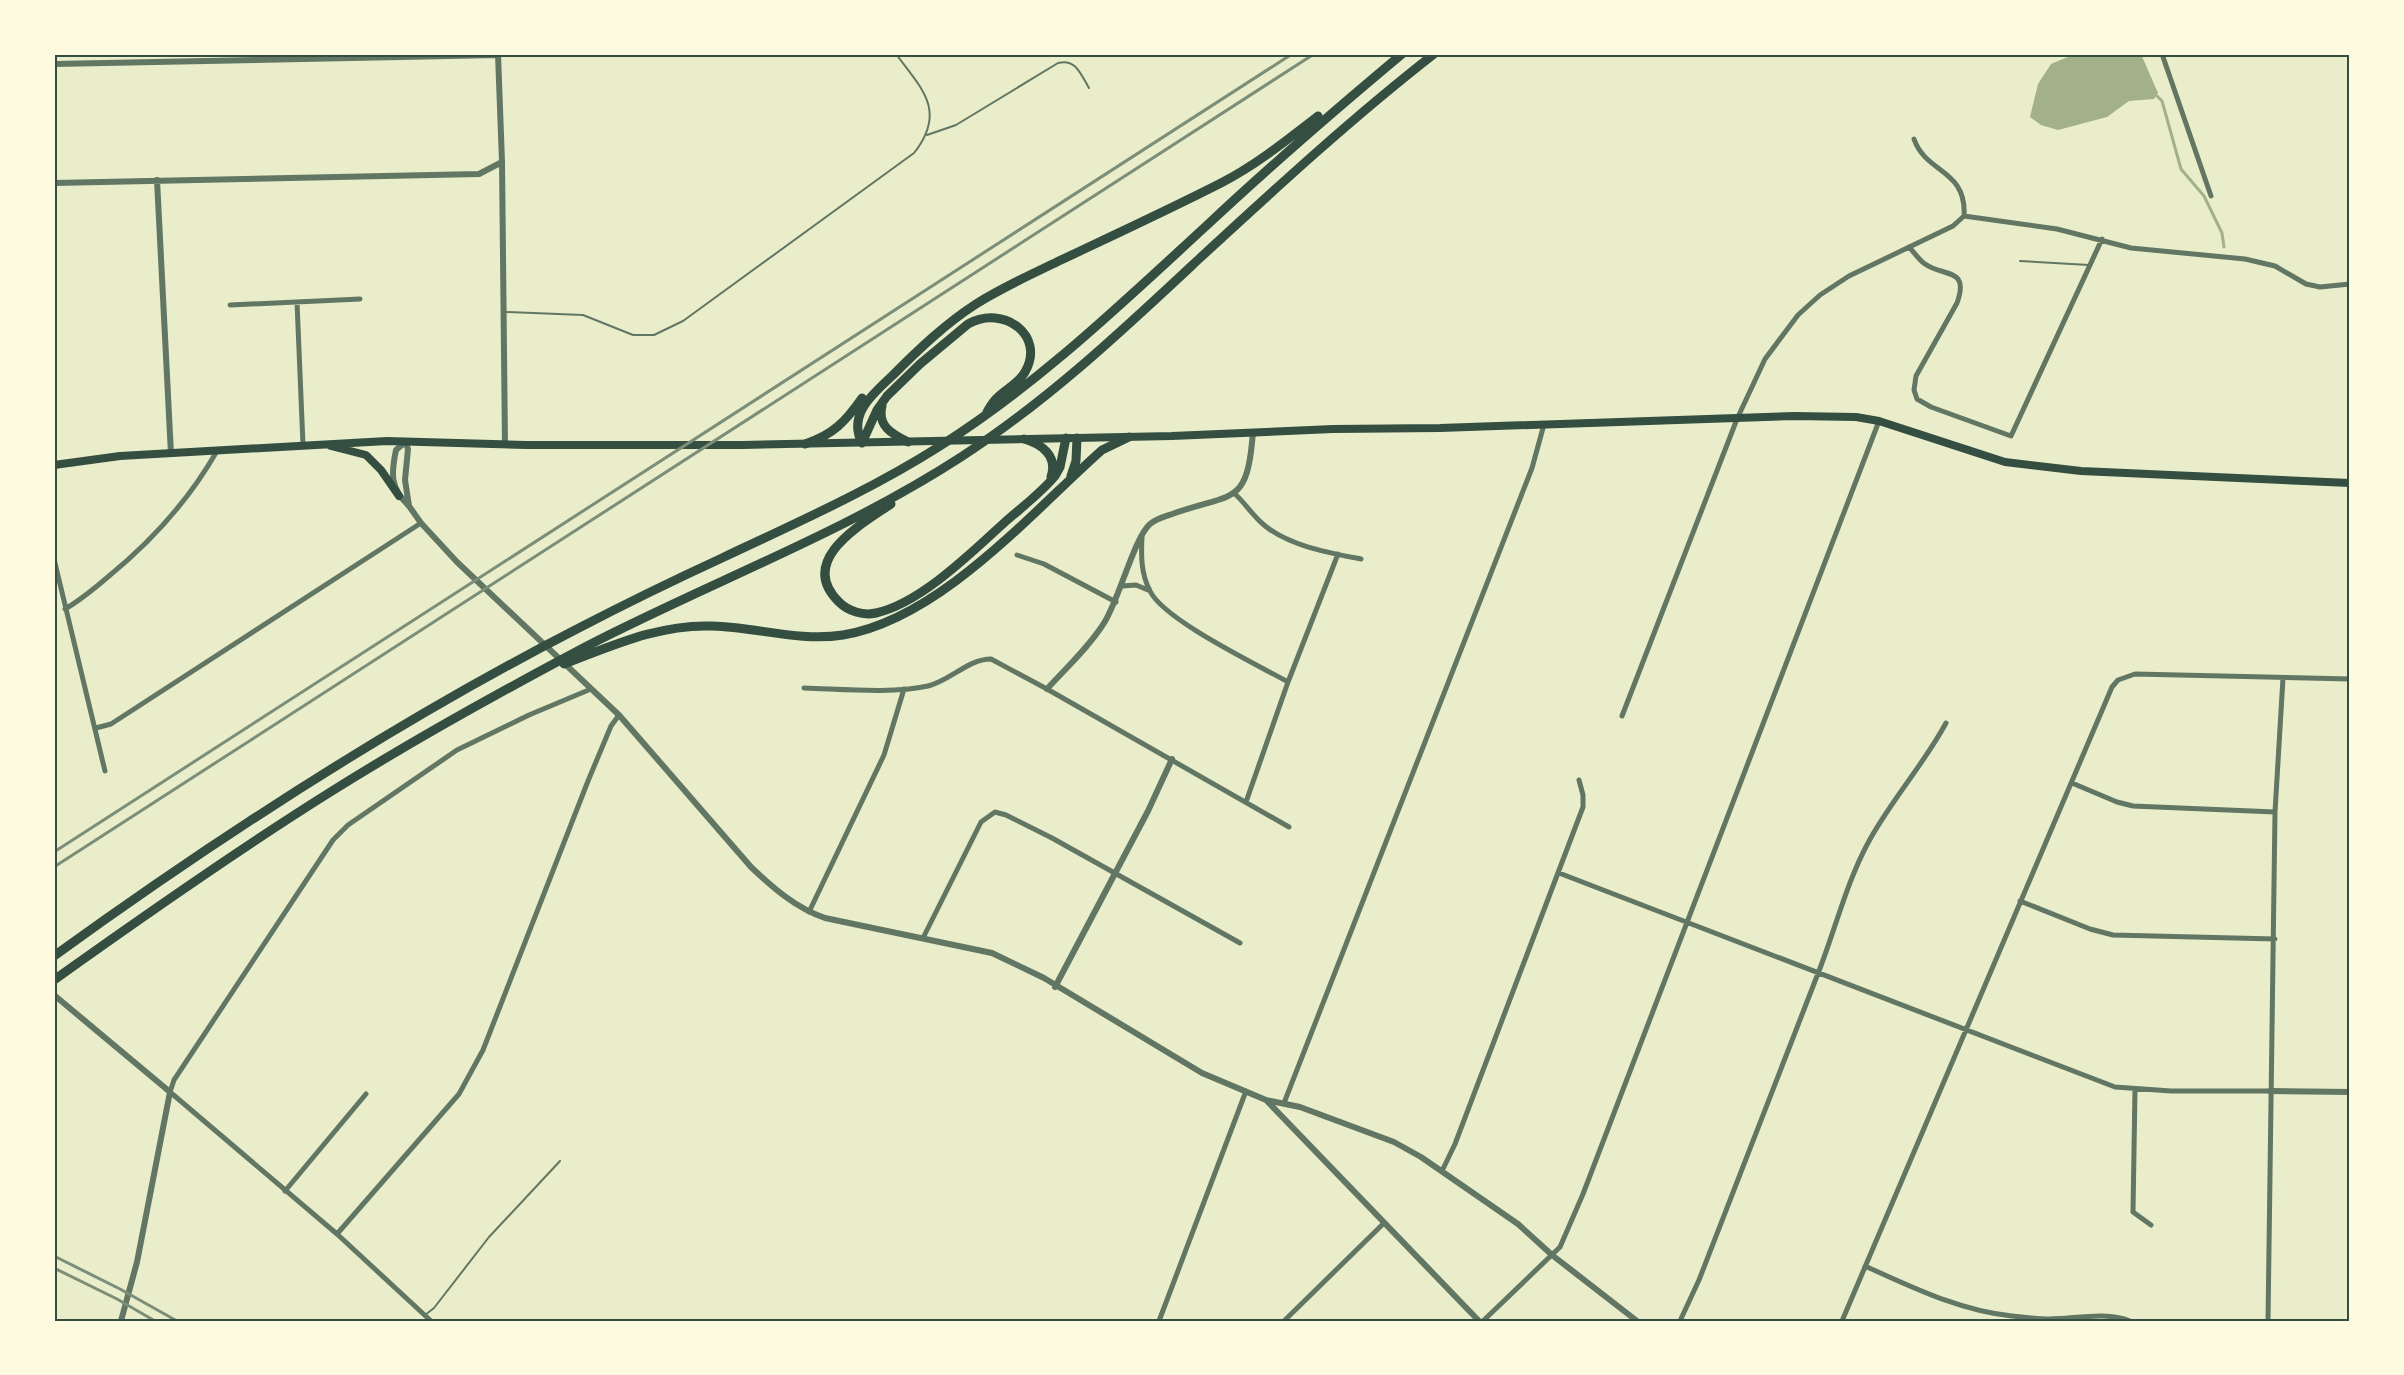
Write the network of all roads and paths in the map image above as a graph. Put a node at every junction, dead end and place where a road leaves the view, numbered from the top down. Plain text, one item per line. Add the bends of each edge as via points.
1 (498, 54) edge
2 (896, 54) edge
3 (1402, 54) edge
4 (1434, 54) edge
5 (2162, 54) edge
6 (54, 64) edge
7 (1089, 88) dead end
8 (927, 135) junction
9 (1914, 139) dead end
10 (502, 162) junction
11 (158, 180) junction
12 (54, 183) edge
13 (2211, 196) dead end
14 (1964, 216) junction
15 (2102, 239) junction
16 (1909, 247) junction
17 (2020, 261) dead end
18 (2091, 265) junction
19 (2350, 284) edge
20 (360, 299) dead end
21 (297, 302) junction
22 (230, 305) dead end
23 (503, 312) junction
24 (912, 356) junction
25 (887, 396) junction
26 (1737, 419) junction
27 (1879, 421) junction
28 (978, 422) junction
29 (1540, 424) junction
30 (1253, 432) junction
31 (1129, 437) junction
32 (1066, 438) junction
33 (1077, 438) junction
34 (1024, 439) junction
35 (405, 442) junction
36 (908, 442) junction
37 (862, 443) junction
38 (324, 444) junction
39 (805, 444) junction
40 (303, 445) junction
41 (505, 445) junction
42 (217, 451) junction
43 (171, 454) junction
44 (54, 465) edge
45 (930, 477) junction
46 (2350, 483) edge
47 (1062, 487) junction
48 (1044, 488) junction
49 (1235, 494) junction
50 (399, 496) junction
51 (410, 506) junction
52 (421, 523) junction
53 (1142, 537) junction
54 (1338, 554) junction
55 (1017, 555) dead end
56 (54, 559) edge
57 (1361, 559) dead end
58 (1122, 586) junction
59 (1150, 591) junction
60 (1116, 603) junction
61 (65, 609) junction
62 (528, 678) junction
63 (2283, 678) junction
64 (2350, 679) edge
65 (1288, 682) junction
66 (804, 688) dead end
67 (591, 689) junction
68 (904, 689) junction
69 (1047, 689) junction
70 (619, 715) junction
71 (1622, 716) dead end
72 (1946, 723) dead end
73 (96, 728) junction
74 (1172, 759) junction
75 (105, 771) dead end
76 (1579, 780) dead end
77 (2072, 783) junction
78 (1246, 802) junction
79 (2275, 812) junction
80 (1289, 827) dead end
81 (1116, 872) junction
82 (1559, 873) junction
83 (2020, 901) junction
84 (809, 912) junction
85 (1688, 921) junction
86 (923, 938) junction
87 (2275, 939) junction
88 (1240, 943) dead end
89 (54, 956) edge
90 (1818, 974) junction
91 (54, 980) edge
92 (1055, 987) junction
93 (54, 995) edge
94 (1965, 1031) junction
95 (2135, 1089) junction
96 (1246, 1091) junction
97 (2270, 1091) junction
98 (170, 1092) junction
99 (2350, 1092) edge
100 (366, 1094) dead end
101 (1266, 1100) junction
102 (1284, 1103) junction
103 (560, 1161) dead end
104 (1442, 1171) junction
105 (285, 1191) junction
106 (1384, 1223) junction
107 (2151, 1225) dead end
108 (336, 1234) junction
109 (1552, 1255) junction
110 (1865, 1266) junction
111 (425, 1315) junction
112 (121, 1321) edge
113 (431, 1321) edge
114 (1159, 1321) edge
115 (1284, 1321) edge
116 (1481, 1321) edge
117 (1638, 1321) edge
118 (1680, 1321) edge
119 (1842, 1321) edge
120 (2130, 1321) edge
121 (2268, 1321) edge

1 - 6 street
1 - 10 street
2 - 8 lane via 928,101 931,116
3 - 24 highway via 1260,160 989,297 946,326
3 - 28 highway via 1289,149 1069,351
4 - 45 highway via 1324,145 1109,342 1010,423
5 - 13 street
7 - 8 lane via 1075,64 1066,60 956,125
8 - 23 lane via 914,153 683,321 654,335 633,335 583,315
9 - 14 street via 1922,153 1956,182 1965,204
10 - 11 street via 479,174
10 - 23 street
11 - 12 street
11 - 43 street
14 - 15 street
14 - 16 street via 1953,226
15 - 18 street
15 - 19 street via 2131,248 2245,259 2275,266 2306,284 2320,287
16 - 18 street via 1926,265 1950,272 1959,282 1961,292 1916,376 1917,399 2011,436
16 - 26 street via 1849,276 1798,315 1765,359
17 - 18 lane
20 - 21 street
21 - 22 street
21 - 40 street
23 - 41 street
24 - 37 highway via 862,409 857,429
24 - 39 highway via 867,392 840,427
25 - 28 highway via 968,324 985,317 1002,318 1021,331 1029,346 1029,360 1025,373
25 - 36 highway via 881,409 882,422 890,432
25 - 37 highway
26 - 27 main road via 1794,416
26 - 29 main road
26 - 71 street
27 - 46 main road via 2005,462 2081,471
27 - 85 street
28 - 89 highway via 921,459 825,510 577,629 477,682 327,770 195,856
29 - 30 main road
29 - 102 street via 1543,428 1532,468
30 - 31 main road
30 - 49 street via 1244,481
31 - 33 main road
31 - 47 highway via 1102,450
32 - 33 main road
32 - 34 main road
32 - 48 highway via 1060,467
33 - 47 highway via 1074,470
34 - 36 main road
34 - 48 highway via 1044,448 1052,458 1052,473
35 - 38 main road
35 - 41 main road
35 - 50 street via 396,450 394,462 393,481
35 - 51 street
36 - 37 main road
37 - 39 main road
38 - 40 main road
38 - 50 main road via 366,455
39 - 41 main road
40 - 42 main road
42 - 43 main road
42 - 61 street via 153,538
43 - 44 main road
45 - 48 highway via 833,548 827,562 827,581 834,597 846,608 858,613 878,613 917,594 966,558
45 - 62 highway
47 - 62 highway via 958,579 923,603 873,628 813,637 726,626 681,627 652,632
49 - 53 street via 1162,518 1149,525
49 - 54 street via 1276,533
50 - 51 street
51 - 52 street
52 - 67 street
52 - 73 street via 111,724
53 - 58 street
53 - 59 street via 1141,563
54 - 57 street
54 - 65 street
55 - 60 street via 1044,564
56 - 61 street
58 - 59 street via 1136,585
58 - 60 street
59 - 65 street via 1157,602 1183,622
60 - 69 street via 1104,624
61 - 73 street
62 - 91 highway via 350,780 208,871
63 - 64 street
63 - 77 street via 2135,674 2118,680
63 - 79 street
65 - 78 street
66 - 68 street
67 - 70 street
67 - 98 street via 457,750 348,825 327,848 232,990
68 - 69 street via 944,680 983,659 991,659
68 - 84 street via 884,755
69 - 74 street
70 - 84 street via 751,867
70 - 108 street via 588,781 469,1078
72 - 90 street via 1869,841
73 - 75 street
74 - 78 street
74 - 81 street
76 - 82 street via 1583,807
77 - 79 street via 2133,806
77 - 83 street
78 - 80 street
79 - 87 street
81 - 86 street via 995,812 981,822
81 - 88 street
81 - 92 street
82 - 85 street
82 - 104 street
83 - 87 street via 2113,935
83 - 94 street
84 - 86 street
85 - 90 street
85 - 109 street via 1583,1194 1560,1247
86 - 92 street via 992,953
87 - 97 street
90 - 94 street
90 - 118 street
92 - 96 street via 1202,1073
93 - 98 street
94 - 95 street via 2115,1087
94 - 110 street
95 - 97 street
95 - 107 street via 2133,1212
96 - 101 street
96 - 114 street
97 - 99 street
97 - 121 street
98 - 105 street
98 - 112 street via 137,1262
100 - 105 street
101 - 102 street
101 - 106 street
102 - 104 street via 1373,1132
103 - 111 lane via 489,1237
104 - 109 street via 1518,1224
105 - 108 street
106 - 115 street
106 - 116 street
108 - 111 street
109 - 116 street
109 - 117 street
110 - 119 street
110 - 120 street via 1978,1310 2048,1319 2117,1317
111 - 113 street

